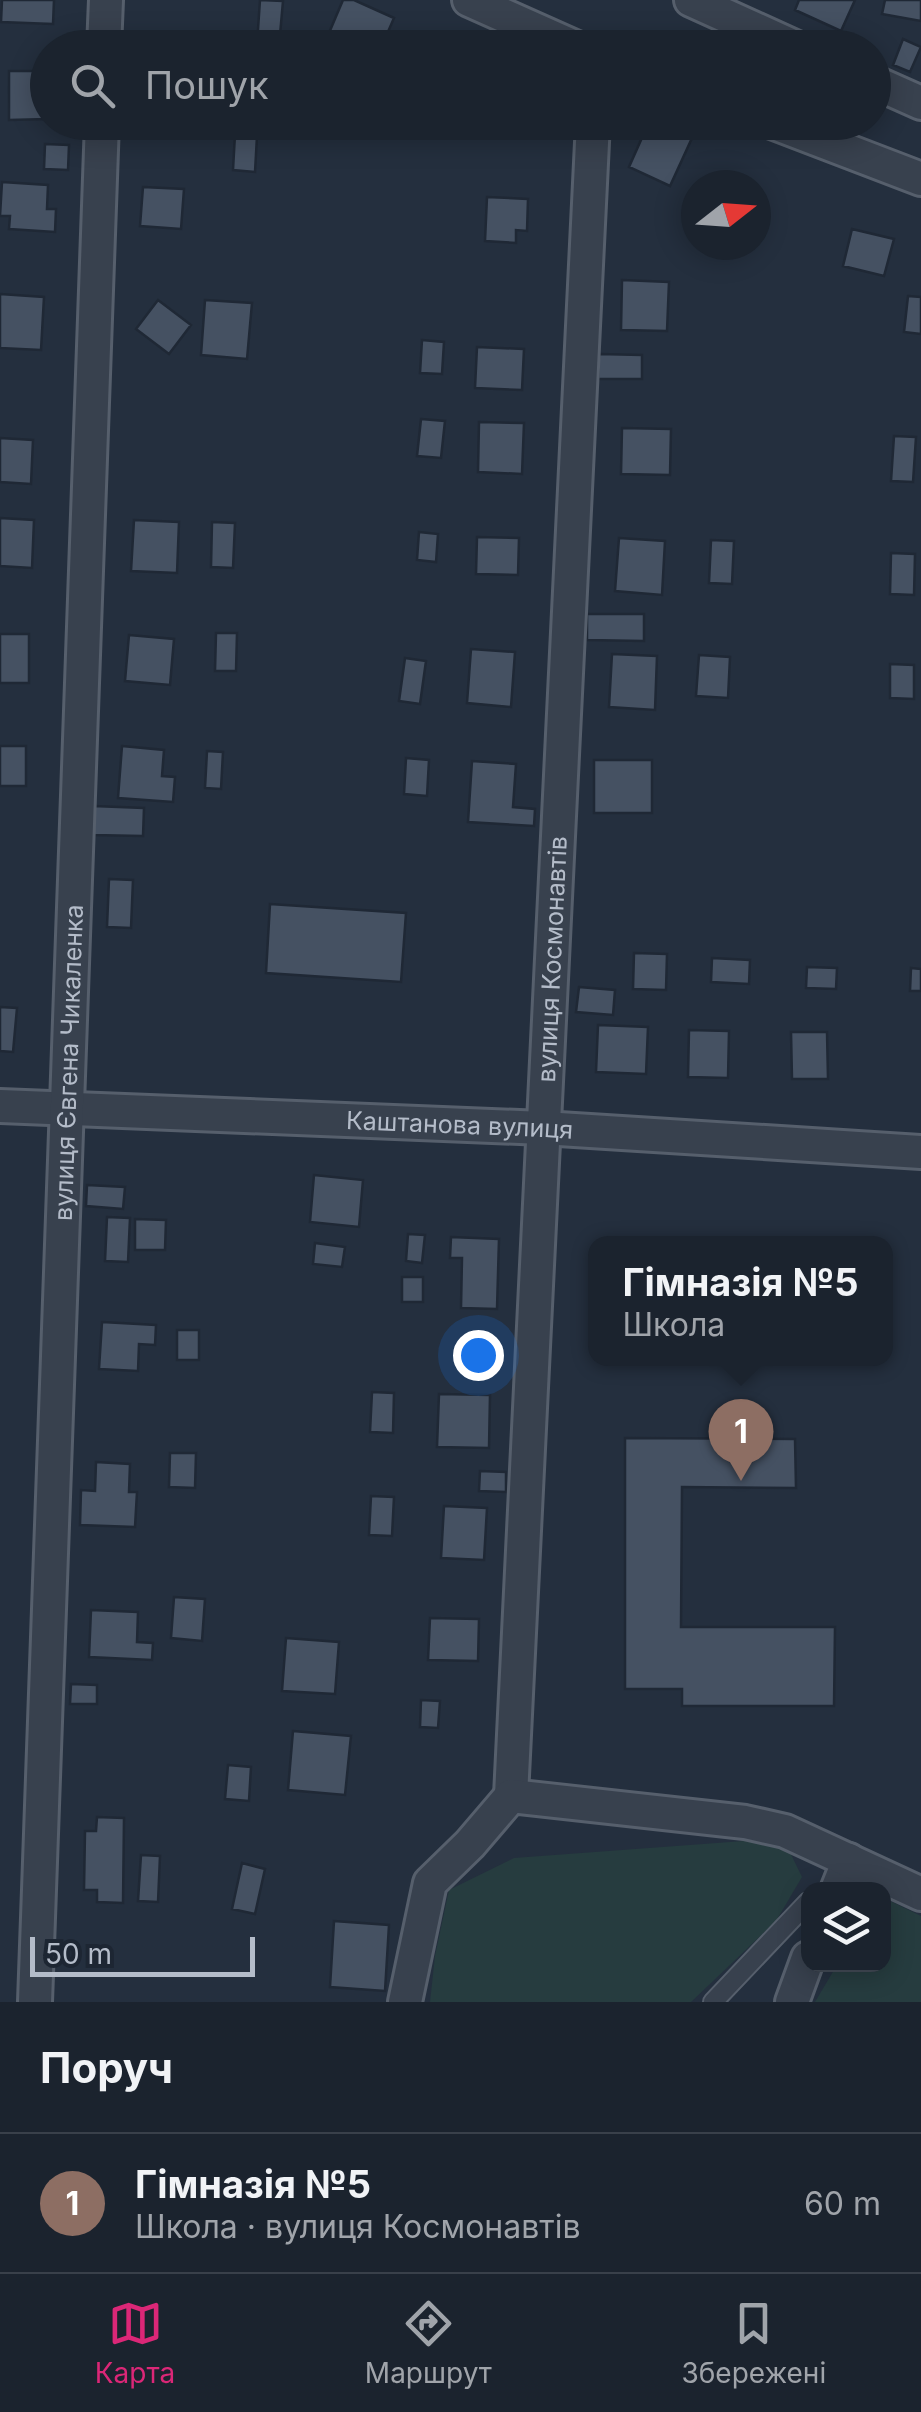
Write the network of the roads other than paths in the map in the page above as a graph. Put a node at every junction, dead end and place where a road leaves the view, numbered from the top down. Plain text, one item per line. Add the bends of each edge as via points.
1 (106, 0) edge
2 (469, 0) edge
3 (691, 0) edge
4 (105, 30) edge
5 (536, 30) edge
6 (757, 30) edge
7 (891, 90) edge
8 (921, 103) edge
9 (101, 140) edge
10 (593, 140) edge
11 (819, 140) edge
12 (921, 179) edge
13 (0, 1106) edge
14 (70, 1108) junction
15 (544, 1128) junction
16 (921, 1152) edge
17 (511, 1796) junction
18 (843, 1875) edge
19 (921, 1894) edge
20 (801, 1909) edge
21 (803, 1972) edge
22 (35, 2002) edge
23 (406, 2002) edge
24 (714, 2002) edge
25 (792, 2002) edge

1 - 4 street
2 - 5 street
3 - 6 street
7 - 8 street
9 - 14 street, вулиця Євгена Чикаленка
10 - 15 street, вулиця Космонавтів
11 - 12 street
13 - 14 street, Каштанова вулиця
14 - 15 street, Каштанова вулиця
14 - 22 street, вулиця Євгена Чикаленка
15 - 16 street, Каштанова вулиця
15 - 17 street, вулиця Космонавтів
17 - 18 street via 785,1830
17 - 23 street via 430,1882
18 - 19 street
20 - 24 lane
21 - 25 street

